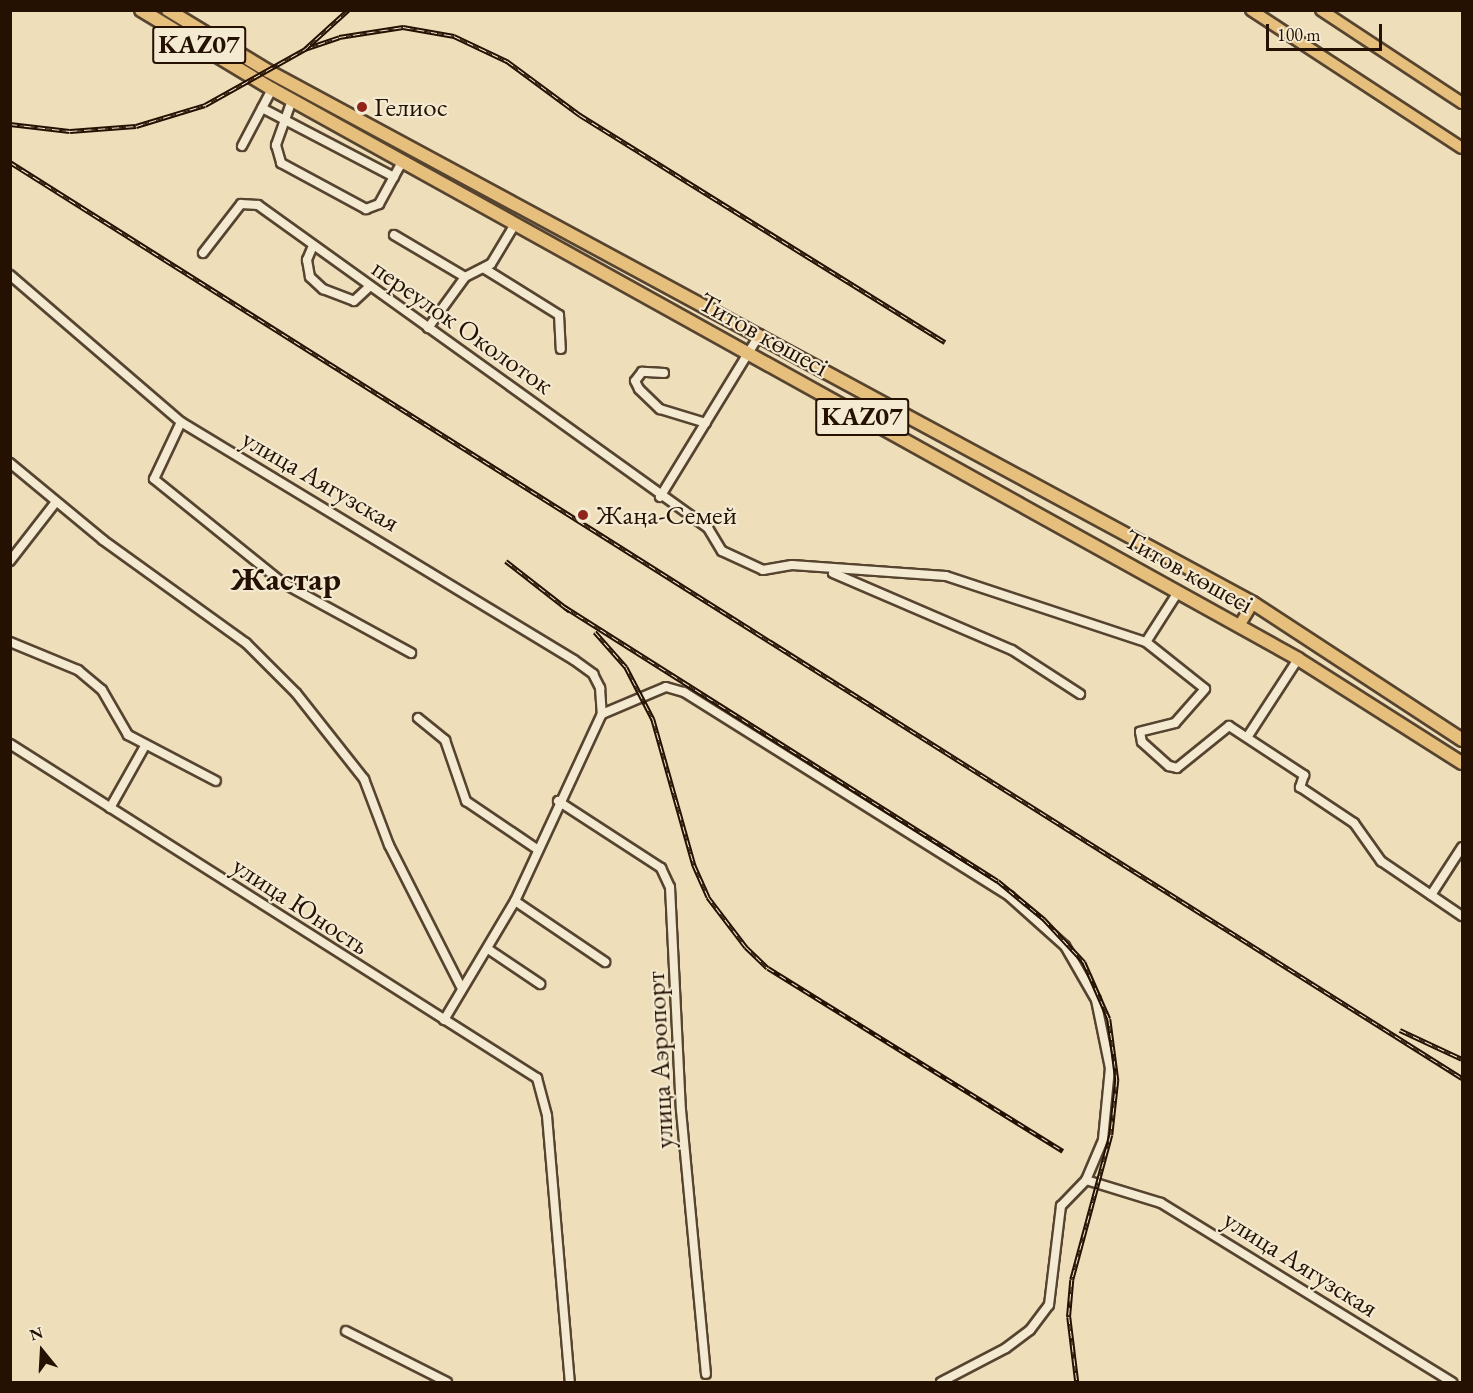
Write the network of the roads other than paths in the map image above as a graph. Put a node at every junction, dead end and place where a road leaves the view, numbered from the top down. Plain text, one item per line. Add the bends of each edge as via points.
1 (141, 10) edge
2 (168, 10) edge
3 (1251, 10) edge
4 (1321, 10) edge
5 (272, 89) junction
6 (292, 100) junction
7 (1462, 104) edge
8 (262, 108) junction
9 (339, 108) junction
10 (286, 121) junction
11 (332, 122) junction
12 (242, 146) dead end
13 (1462, 148) edge
14 (402, 162) junction
15 (394, 177) junction
16 (515, 224) junction
17 (394, 235) dead end
18 (312, 248) junction
19 (202, 253) dead end
20 (485, 269) junction
21 (10, 275) edge
22 (465, 277) junction
23 (370, 286) junction
24 (428, 328) junction
25 (760, 333) junction
26 (561, 349) dead end
27 (748, 353) junction
28 (664, 374) dead end
29 (181, 422) junction
30 (706, 423) junction
31 (10, 463) edge
32 (660, 497) junction
33 (56, 502) junction
34 (10, 561) edge
35 (830, 571) junction
36 (1178, 592) junction
37 (1253, 603) junction
38 (1239, 626) junction
39 (10, 642) edge
40 (1146, 642) junction
41 (411, 653) dead end
42 (1298, 659) junction
43 (1080, 694) dead end
44 (602, 714) junction
45 (418, 718) dead end
46 (1248, 736) junction
47 (1462, 740) edge
48 (10, 744) edge
49 (145, 746) junction
50 (1462, 763) edge
51 (216, 782) dead end
52 (558, 801) junction
53 (110, 808) junction
54 (1462, 846) edge
55 (537, 849) junction
56 (1431, 895) junction
57 (515, 901) junction
58 (1462, 916) edge
59 (488, 949) junction
60 (605, 962) dead end
61 (540, 984) dead end
62 (460, 987) junction
63 (444, 1020) junction
64 (1086, 1180) junction
65 (346, 1331) dead end
66 (706, 1374) dead end
67 (447, 1383) edge
68 (570, 1383) edge
69 (941, 1383) edge
70 (1452, 1383) edge

1 - 5 highway, Титов көшесі / KAZ07
2 - 9 highway, Титов көшесі / KAZ07 via 268,71
3 - 13 main road
4 - 7 main road
5 - 6 highway, Титов көшесі / KAZ07
5 - 8 street
6 - 10 street
6 - 11 highway, Титов көшесі / KAZ07
8 - 10 street
8 - 12 street
9 - 11 main road
9 - 25 highway, Титов көшесі / KAZ07
10 - 15 street
10 - 15 street via 275,153 281,163 366,209 379,204
11 - 14 highway, Титов көшесі / KAZ07
14 - 15 street
14 - 16 highway, Титов көшесі / KAZ07
16 - 20 street
16 - 27 highway, Титов көшесі / KAZ07
17 - 22 street
18 - 19 street, переулок Околоток via 251,203 241,204 218,227
18 - 23 street, переулок Околоток
18 - 23 street via 307,260 310,277 323,289 354,301
20 - 22 street
20 - 26 street via 559,315
21 - 29 street, улица Аягузская
22 - 24 street
23 - 24 street, переулок Околоток
24 - 32 street, переулок Околоток via 538,402
25 - 27 street
25 - 37 highway, Титов көшесі / KAZ07
27 - 30 street
27 - 36 highway, Титов көшесі / KAZ07
28 - 30 street via 642,372 635,381 660,409
29 - 41 street via 154,479 284,583
29 - 44 street, улица Аягузская via 574,660 600,688
30 - 32 street
31 - 33 street
32 - 35 street, переулок Околоток via 708,528 722,551 763,570 792,565
33 - 34 street
33 - 62 street via 246,643 296,693 364,778 389,845
35 - 40 street via 946,576
35 - 43 street via 1012,650
36 - 38 highway, Титов көшесі / KAZ07
36 - 40 street
37 - 38 main road
37 - 47 highway, Титов көшесі / KAZ07
38 - 42 highway, Титов көшесі / KAZ07
39 - 49 street via 78,670 102,690 128,735
40 - 46 street via 1205,689 1175,723 1140,732 1142,742 1173,768 1224,725
42 - 46 street
42 - 50 highway, Титов көшесі / KAZ07
44 - 52 street
44 - 64 street via 666,687 684,692 1009,896 1065,946 1095,1000 1110,1068 1103,1140
45 - 55 street via 445,740 466,801
46 - 56 street via 1304,775 1300,787 1354,823 1381,861
48 - 53 street, улица Юность
49 - 51 street
49 - 53 street
52 - 55 street
52 - 66 street, улица Аэропорт via 661,868 670,887 681,1110
53 - 63 street, улица Юность
54 - 56 street
55 - 57 street
56 - 58 street
57 - 59 street
57 - 60 street
59 - 61 street
59 - 62 street
62 - 63 street
63 - 68 street, улица Юность via 537,1078 547,1116
64 - 69 street via 1061,1206 1049,1305 1030,1330 1006,1348
64 - 70 street, улица Аягузская via 1124,1187 1227,1241
65 - 67 street

